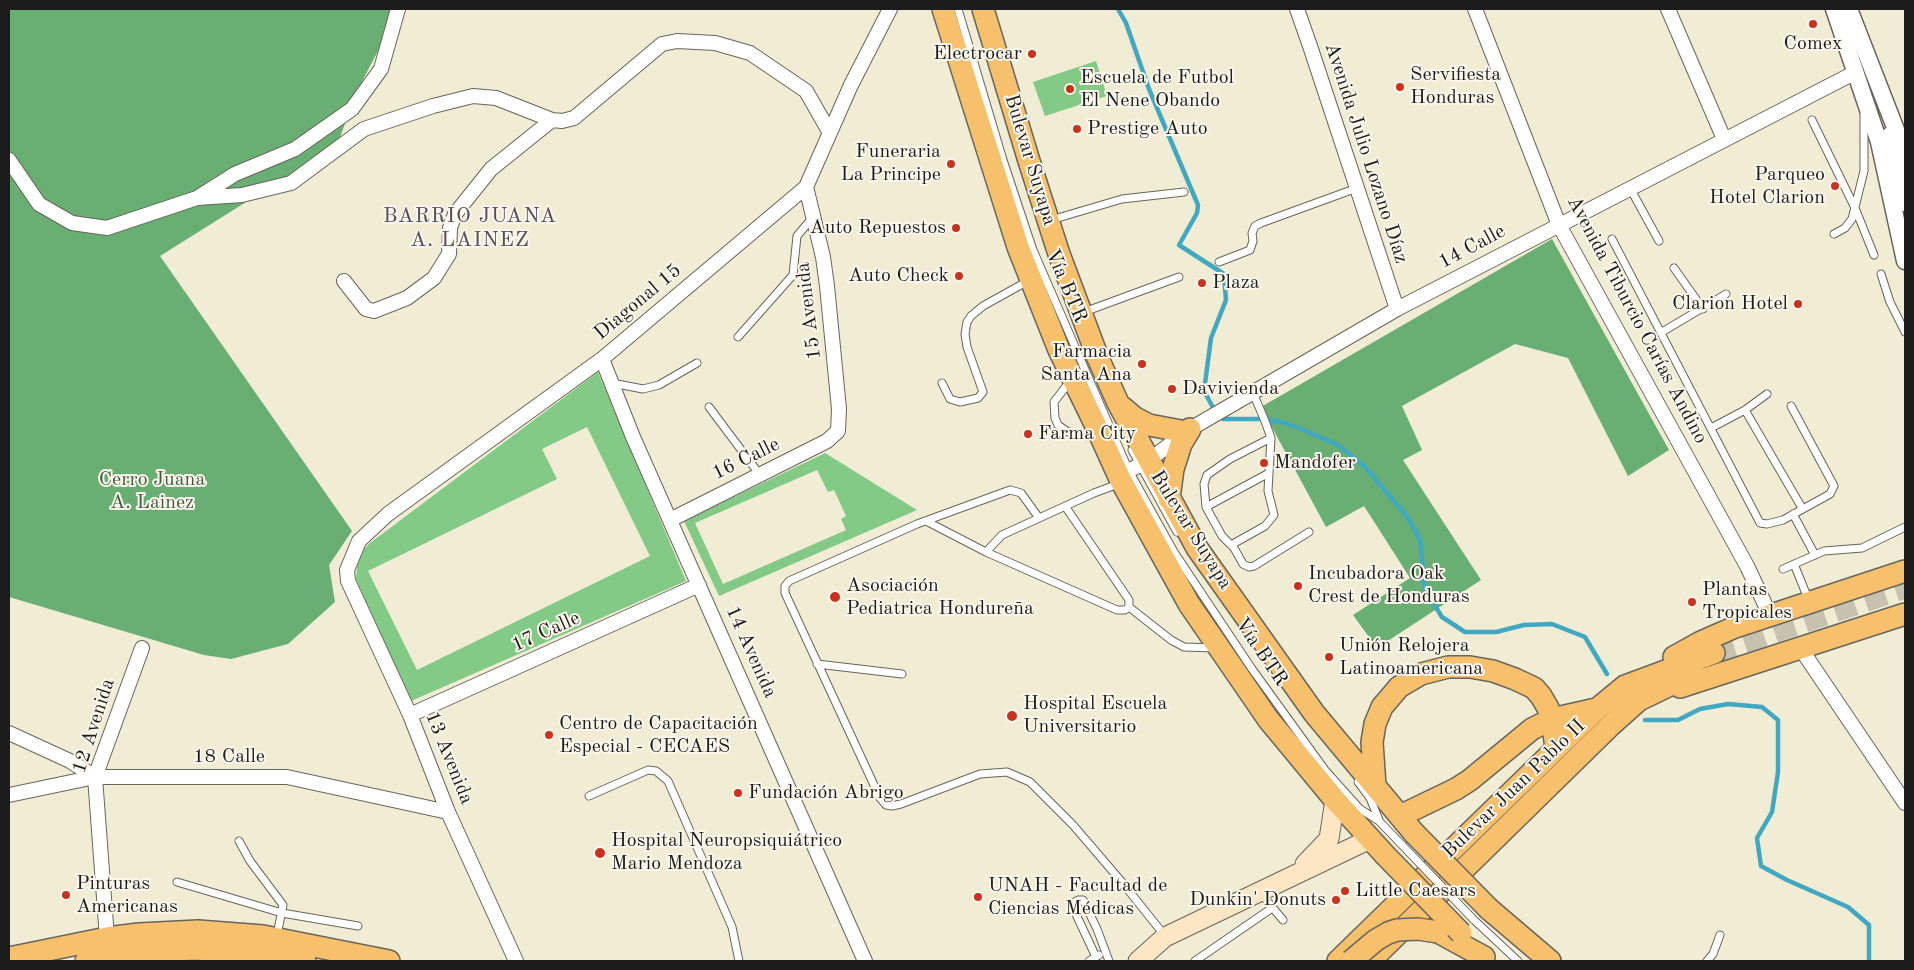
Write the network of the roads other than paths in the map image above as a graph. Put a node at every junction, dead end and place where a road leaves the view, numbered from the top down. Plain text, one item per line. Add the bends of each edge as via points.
1 (398, 9) edge
2 (890, 9) edge
3 (944, 9) edge
4 (958, 9) edge
5 (976, 9) edge
6 (983, 9) edge
7 (1297, 9) edge
8 (1475, 9) edge
9 (1668, 9) edge
10 (1834, 9) edge
11 (1849, 9) edge
12 (1856, 72) junction
13 (1865, 100) junction
14 (552, 120) junction
15 (1812, 120) dead end
16 (830, 133) junction
17 (1724, 139) junction
18 (1898, 149) edge
19 (9, 160) edge
20 (806, 188) junction
21 (1357, 188) junction
22 (1630, 188) junction
23 (1184, 192) dead end
24 (197, 198) junction
25 (1905, 203) edge
26 (1855, 208) junction
27 (814, 216) junction
28 (1048, 220) junction
29 (1559, 224) junction
30 (1834, 234) dead end
31 (1612, 239) dead end
32 (1659, 241) dead end
33 (1874, 255) dead end
34 (1905, 261) edge
35 (1219, 262) dead end
36 (1674, 268) dead end
37 (1881, 274) dead end
38 (1180, 277) dead end
39 (1031, 280) junction
40 (344, 281) dead end
41 (1726, 294) dead end
42 (1703, 309) junction
43 (1397, 310) junction
44 (1082, 313) junction
45 (1662, 332) junction
46 (1905, 332) edge
47 (738, 337) dead end
48 (602, 359) junction
49 (698, 363) dead end
50 (1073, 378) junction
51 (612, 383) junction
52 (942, 383) dead end
53 (1253, 393) junction
54 (1767, 394) dead end
55 (1791, 406) dead end
56 (709, 407) dead end
57 (1117, 410) junction
58 (1745, 410) junction
59 (1711, 428) junction
60 (1188, 430) junction
61 (838, 431) joint
62 (1101, 436) junction
63 (1271, 438) junction
64 (1127, 440) dead end
65 (1131, 471) junction
66 (1269, 473) junction
67 (760, 474) junction
68 (1169, 500) junction
69 (1065, 506) junction
70 (1206, 507) junction
71 (1802, 508) junction
72 (1793, 514) junction
73 (1039, 518) junction
74 (670, 520) junction
75 (926, 521) junction
76 (1905, 527) edge
77 (1309, 532) dead end
78 (1181, 538) dead end
79 (1231, 545) junction
80 (986, 552) junction
81 (1815, 555) junction
82 (1794, 564) junction
83 (1783, 569) dead end
84 (347, 570) joint
85 (1905, 571) edge
86 (700, 586) junction
87 (1809, 602) junction
88 (1130, 607) junction
89 (1770, 614) junction
90 (1905, 614) edge
91 (1245, 630) dead end
92 (142, 648) dead end
93 (1219, 648) junction
94 (1801, 649) junction
95 (1716, 658) tunnel mouth
96 (817, 664) junction
97 (902, 674) dead end
98 (1632, 693) junction
99 (1597, 709) junction
100 (410, 715) junction
101 (1552, 719) junction
102 (9, 733) edge
103 (1556, 748) junction
104 (1339, 755) dead end
105 (95, 777) junction
106 (1354, 777) dead end
107 (1376, 786) junction
108 (9, 795) edge
109 (589, 796) dead end
110 (1335, 800) junction
111 (1905, 803) edge
112 (448, 812) junction
113 (1383, 825) junction
114 (239, 841) dead end
115 (1400, 844) junction
116 (1295, 874) junction
117 (177, 882) dead end
118 (1262, 890) junction
119 (1272, 908) junction
120 (282, 913) junction
121 (1283, 920) dead end
122 (1474, 920) junction
123 (358, 926) dead end
124 (1514, 931) junction
125 (1720, 935) dead end
126 (1165, 937) junction
127 (107, 938) junction
128 (276, 938) junction
129 (1106, 950) junction
130 (258, 957) edge
131 (1096, 957) junction
132 (9, 958) edge
133 (1486, 959) edge
134 (86, 961) edge
135 (305, 961) edge
136 (390, 961) edge
137 (516, 961) edge
138 (740, 961) edge
139 (865, 961) edge
140 (1089, 961) edge
141 (1109, 961) edge
142 (1139, 961) edge
143 (1196, 961) edge
144 (1338, 961) edge
145 (1351, 961) edge
146 (1370, 961) edge
147 (1518, 961) edge
148 (1528, 961) edge
149 (1550, 961) edge
150 (1708, 961) edge

1 - 24 street via 381,69 352,109 295,149 235,174
2 - 16 street, Diagonal 15
3 - 39 main road, Bulevar Suyapa
4 - 65 lane, Vía BTR via 1033,250
5 - 57 lane, Vía BTR via 1033,200 1082,338
6 - 28 main road, Bulevar Suyapa
7 - 21 street, Avenida Julio Lozano Díaz
8 - 29 street, Avenida Tiburcio Carías Andino
9 - 17 street
10 - 12 street
11 - 18 street via 1886,99
12 - 13 street
12 - 17 street, 14 Calle
13 - 18 street
13 - 26 lane via 1864,171
13 - 34 street via 1879,142
14 - 16 street via 574,118 662,44 677,41 715,43 750,53 806,91
14 - 24 street via 496,98 473,96 364,129 291,183 242,195
14 - 40 street via 491,169 456,214 450,228 449,254 434,278 407,298 374,311 366,309
15 - 26 lane
16 - 20 street, Diagonal 15
17 - 22 street, 14 Calle
18 - 25 street
19 - 24 street via 39,204 72,223 107,228
20 - 27 street, 15 Avenida
20 - 48 street, Diagonal 15
21 - 35 lane via 1255,226 1250,250
21 - 43 street, Avenida Julio Lozano Díaz
22 - 29 street, 14 Calle
22 - 32 lane
23 - 28 lane via 1122,198
26 - 30 lane via 1845,228
26 - 33 lane
27 - 47 lane via 797,236 794,275
27 - 61 street, 15 Avenida via 827,286 840,409
28 - 44 main road, Bulevar Suyapa
29 - 43 street, 14 Calle
29 - 89 street, Avenida Tiburcio Carías Andino via 1747,566
31 - 45 lane
36 - 42 lane
37 - 46 lane
38 - 44 lane
39 - 50 main road, Bulevar Suyapa
39 - 52 lane via 983,306 967,322 967,346 983,392 978,398 960,402 950,398
41 - 42 lane
42 - 45 lane
43 - 53 street, 14 Calle
44 - 57 main road, Bulevar Suyapa
45 - 59 lane
48 - 51 street, 14 Avenida
48 - 84 street, Diagonal 15 via 388,514 359,541
49 - 51 lane via 659,385 643,389
50 - 62 main road, Bulevar Suyapa
50 - 62 lane via 1054,402 1058,425 1068,432
51 - 74 street, 14 Avenida
53 - 60 street, 14 Calle
53 - 63 lane
54 - 58 lane
55 - 71 lane via 1834,486 1830,494
56 - 67 lane
57 - 60 main road via 1148,425
57 - 65 main road, Bulevar Suyapa
58 - 59 lane
58 - 71 lane
59 - 72 lane via 1760,523 1775,522
60 - 65 street, 14 Calle
60 - 68 main road via 1173,469
61 - 67 street, 16 Calle via 827,441
62 - 65 main road, Bulevar Suyapa
63 - 66 lane
63 - 70 lane via 1207,475 1204,484
64 - 65 lane, Vía BTR
65 - 68 main road, Bulevar Suyapa
65 - 69 lane
65 - 78 lane, Vía BTR
65 - 93 main road, Bulevar Suyapa via 1189,604
65 - 113 lane, Vía BTR via 1174,552 1260,680 1325,770 1360,809
66 - 70 lane
66 - 79 lane via 1268,491 1274,515 1265,526
67 - 74 street, 16 Calle
68 - 107 main road, Bulevar Suyapa via 1197,548 1314,713
69 - 73 lane
69 - 88 lane via 1129,600
70 - 79 lane via 1222,536
71 - 72 lane
72 - 81 lane
73 - 75 lane via 1021,492 1010,490
73 - 80 lane via 1002,535
74 - 86 street, 14 Avenida
75 - 80 lane
75 - 96 lane via 785,586 785,593
76 - 81 lane via 1862,548 1824,551
77 - 79 lane via 1248,567
80 - 88 lane via 1117,610
81 - 82 lane
82 - 83 lane
82 - 87 lane
84 - 100 street, 13 Avenida via 348,581
85 - 87 main road
86 - 100 street, 17 Calle
86 - 139 street, 14 Avenida
87 - 89 main road
88 - 93 lane via 1184,647
89 - 98 main road via 1701,642
90 - 94 main road
91 - 104 lane, Vía BTR
92 - 105 street, 12 Avenida
93 - 110 main road, Bulevar Suyapa via 1268,719
94 - 98 main road
94 - 111 street
95 - 98 main road, Bulevar Juan Pablo II
96 - 97 lane
96 - 126 lane via 886,805 901,804 980,774 1007,772 1030,782 1073,825
98 - 99 main road, Bulevar Juan Pablo II
98 - 146 main road, Bulevar Juan Pablo II via 1611,725
99 - 101 main road
99 - 103 main road, Bulevar Juan Pablo II
100 - 112 street, 13 Avenida
101 - 103 main road
101 - 107 main road via 1534,688 1493,671 1448,667 1421,674 1399,687 1382,708 1375,724 1372,742
101 - 113 main road via 1532,729 1456,789
102 - 105 street via 70,760
103 - 144 main road, Bulevar Juan Pablo II
105 - 108 street, 18 Calle
105 - 112 street, 18 Calle via 287,777
105 - 127 street, 12 Avenida
106 - 113 lane via 1370,798
107 - 113 main road, Bulevar Suyapa
109 - 138 lane via 648,770 656,771 668,781 732,927
110 - 113 main road, Bulevar Suyapa
110 - 116 main road via 1329,839
112 - 137 street, 13 Avenida
113 - 115 main road, Bulevar Suyapa
113 - 115 main road, Bulevar Suyapa
113 - 116 main road via 1351,850
114 - 120 lane via 283,905
115 - 122 main road, Bulevar Suyapa, bridge
115 - 122 main road, Bulevar Suyapa, bridge
116 - 118 main road
117 - 120 lane
118 - 119 lane
118 - 126 main road
119 - 121 lane
119 - 143 lane
120 - 123 lane
120 - 128 lane
122 - 124 main road, Bulevar Suyapa
122 - 133 main road, Bulevar Suyapa
122 - 147 lane
124 - 148 main road via 1517,947
124 - 149 main road, Bulevar Suyapa
125 - 150 lane
126 - 142 main road
127 - 128 main road via 198,931
127 - 132 main road
128 - 136 main road
129 - 131 lane
129 - 131 lane via 1083,900 1073,903
129 - 141 lane
130 - 134 main road via 204,949 129,953
130 - 135 main road
131 - 140 lane
133 - 145 main road, bridge via 1438,932 1418,929 1388,933

